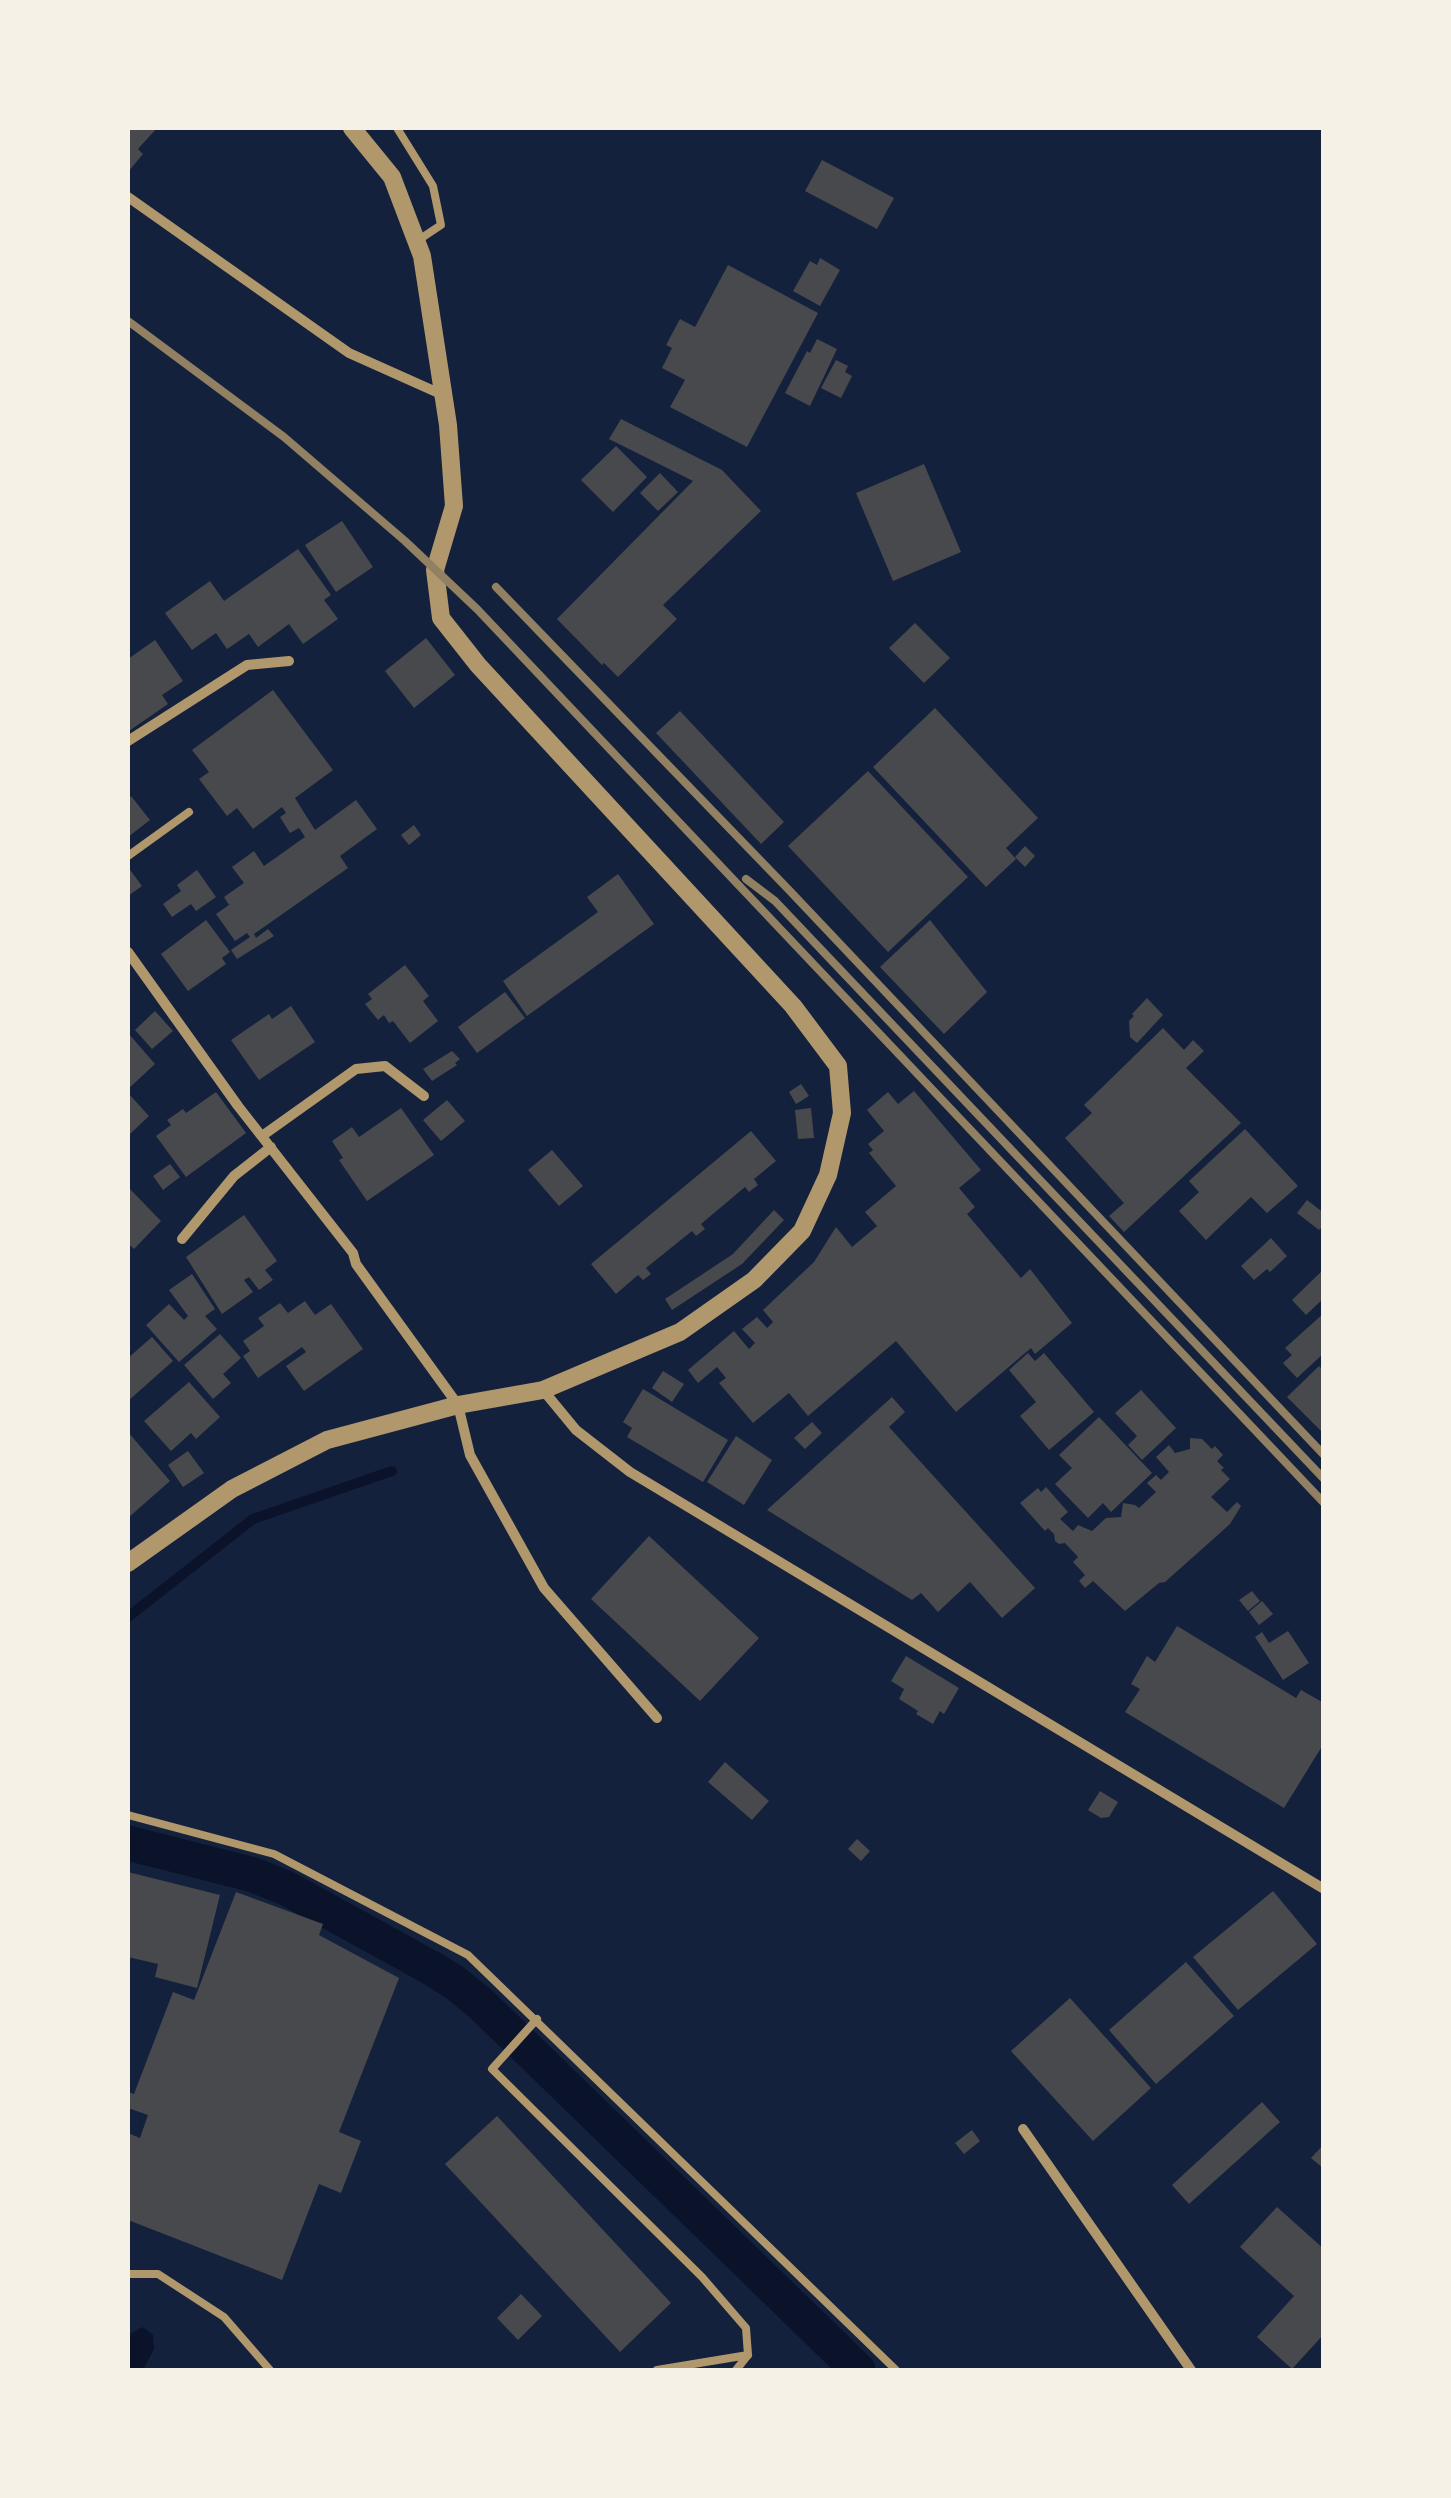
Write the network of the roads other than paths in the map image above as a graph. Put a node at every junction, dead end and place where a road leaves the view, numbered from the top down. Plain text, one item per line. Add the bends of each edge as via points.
1 (352, 128) edge
2 (397, 128) edge
3 (128, 197) edge
4 (417, 241) junction
5 (444, 395) junction
6 (290, 661) dead end
7 (128, 741) edge
8 (190, 812) dead end
9 (128, 856) edge
10 (128, 952) edge
11 (424, 1096) dead end
12 (262, 1136) junction
13 (270, 1147) junction
14 (182, 1239) dead end
15 (543, 1390) junction
16 (458, 1405) junction
17 (128, 1563) edge
18 (657, 1718) dead end
19 (128, 1815) edge
20 (1324, 1889) edge
21 (537, 2019) junction
22 (1023, 2129) dead end
23 (128, 2274) edge
24 (748, 2355) junction
25 (270, 2370) edge
26 (657, 2370) edge
27 (736, 2370) edge
28 (896, 2370) edge
29 (1190, 2370) edge

1 - 4 street via 392,177
2 - 4 lane via 433,186 442,225
3 - 5 street via 349,352
4 - 5 street
5 - 15 street via 454,506 436,570 442,618 793,1006 838,1066 842,1113 828,1176 802,1231 754,1280 680,1332
6 - 7 street via 246,664
8 - 9 lane
10 - 12 street
11 - 12 street via 385,1066 356,1069
12 - 13 street
13 - 14 street via 234,1176
13 - 16 street
15 - 16 street
15 - 20 street via 576,1430 630,1472
16 - 17 street via 327,1440 232,1489
16 - 18 street via 470,1455 544,1588
19 - 21 lane via 274,1854 468,1955
21 - 24 lane via 492,2069 702,2277 746,2328
21 - 28 lane
22 - 29 street
23 - 25 lane via 158,2274 224,2317
24 - 26 lane
24 - 27 lane

